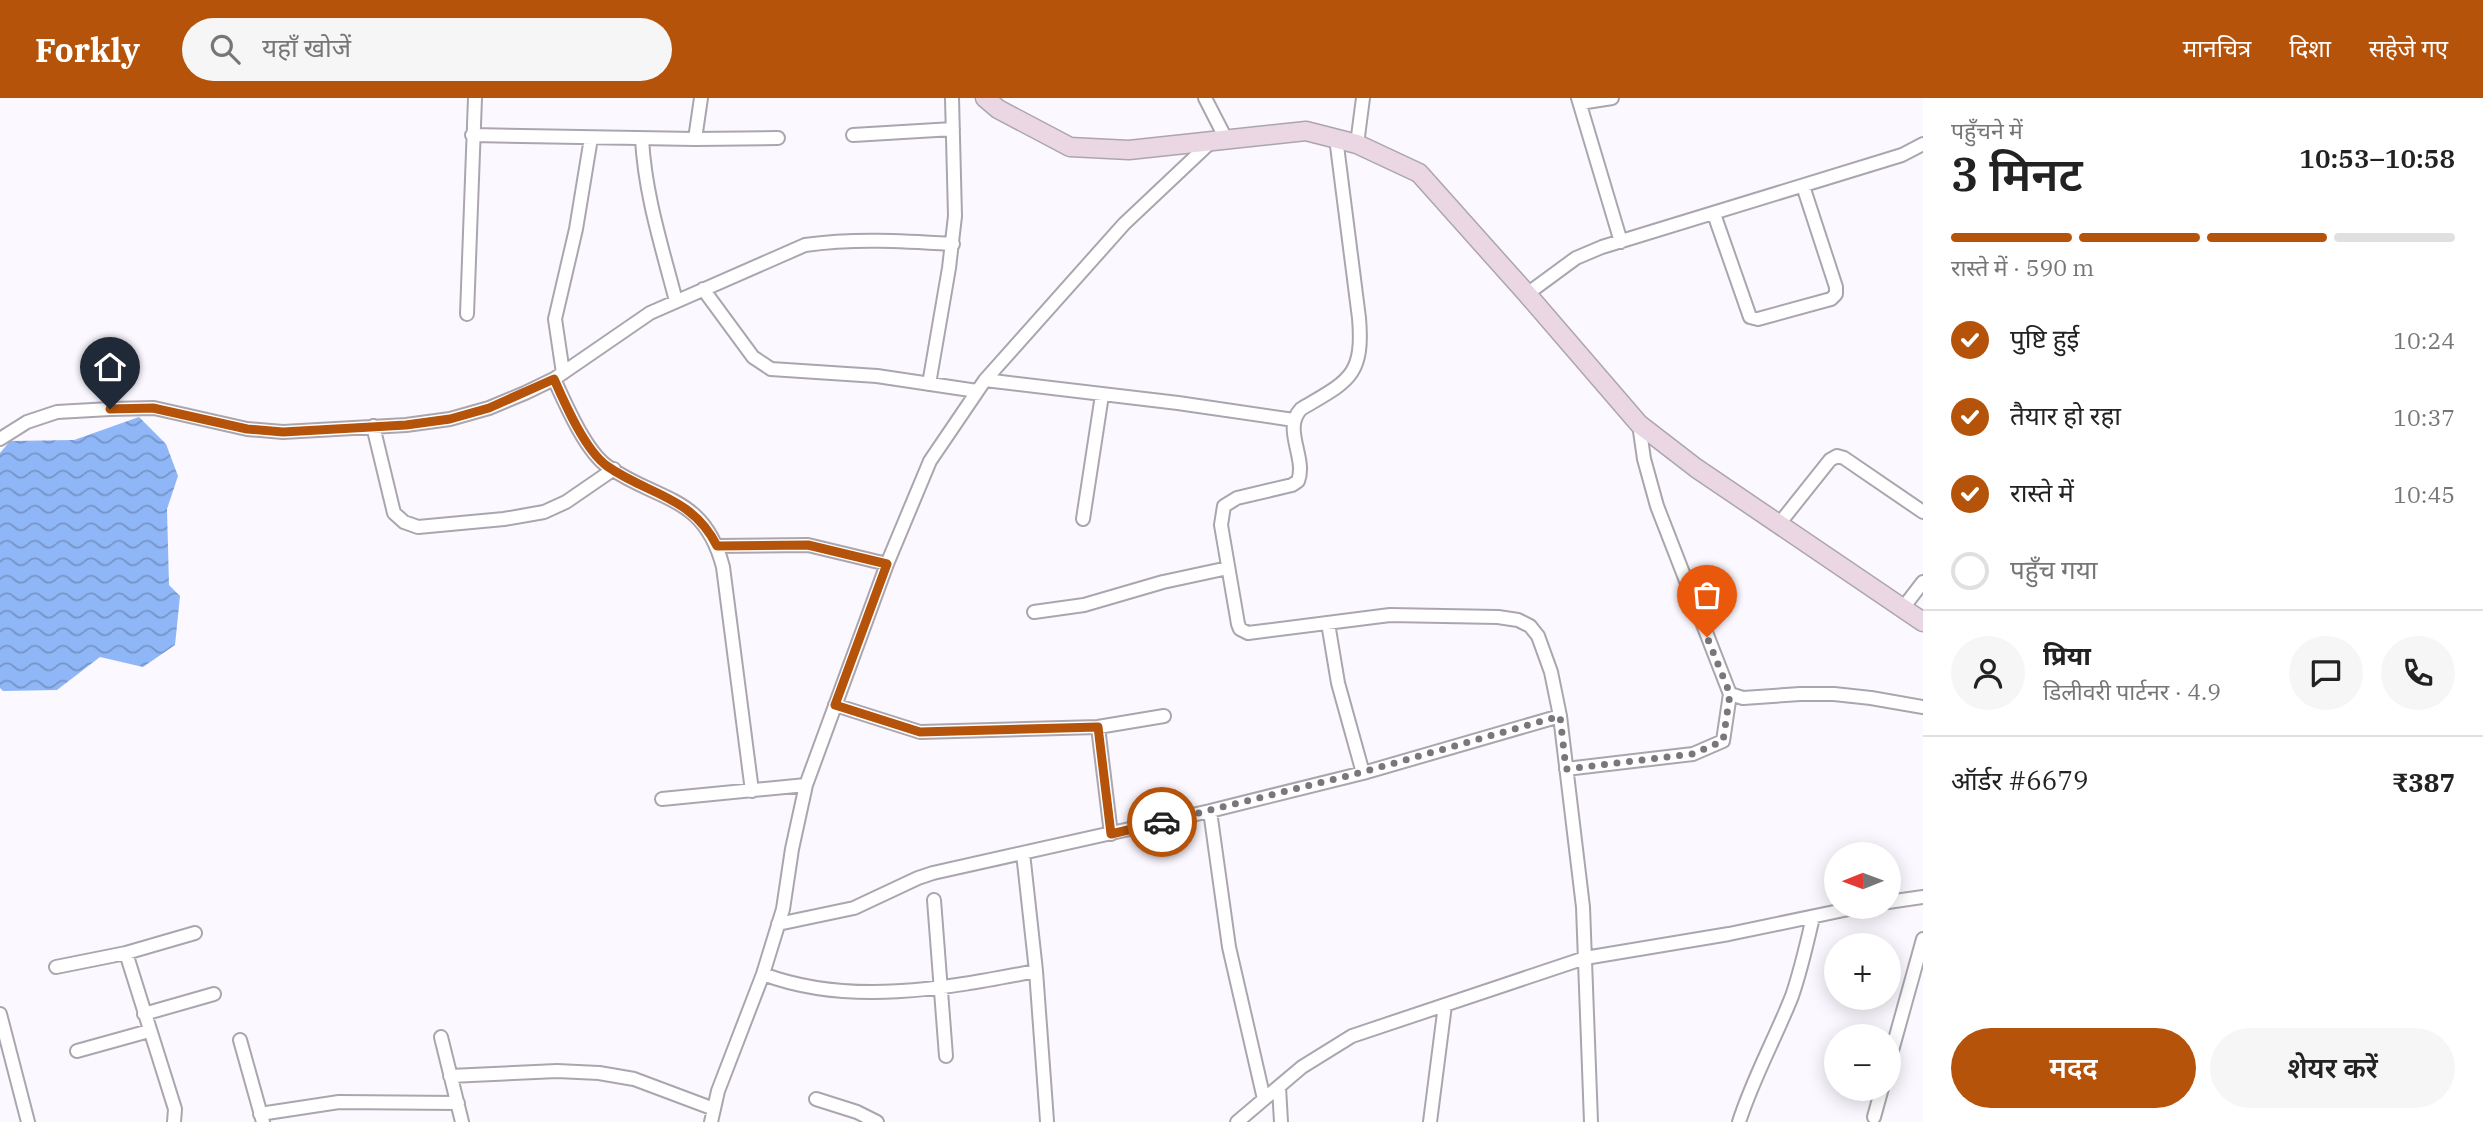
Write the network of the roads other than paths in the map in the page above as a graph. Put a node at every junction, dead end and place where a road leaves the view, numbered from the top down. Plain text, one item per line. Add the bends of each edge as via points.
1 (475, 98) edge
2 (701, 98) edge
3 (952, 98) edge
4 (985, 98) edge
5 (1205, 98) edge
6 (1363, 98) edge
7 (1612, 98) edge
8 (1579, 101) edge
9 (953, 129) junction
10 (472, 135) junction
11 (853, 135) dead end
12 (590, 138) junction
13 (778, 138) dead end
14 (1336, 138) junction
15 (642, 139) junction
16 (695, 139) junction
17 (1220, 139) junction
18 (1357, 144) junction
19 (1923, 144) edge
20 (1803, 186) junction
21 (1714, 214) junction
22 (1621, 242) junction
23 (953, 244) junction
24 (703, 289) junction
25 (1527, 294) junction
26 (676, 301) junction
27 (467, 314) dead end
28 (558, 376) junction
29 (929, 384) junction
30 (981, 386) junction
31 (1102, 395) junction
32 (1294, 420) junction
33 (1639, 424) junction
34 (373, 426) junction
35 (0, 439) edge
36 (614, 469) junction
37 (1923, 512) edge
38 (1083, 519) dead end
39 (1779, 524) junction
40 (717, 546) junction
41 (887, 564) junction
42 (1228, 568) junction
43 (1923, 582) edge
44 (1903, 608) junction
45 (1034, 612) dead end
46 (1923, 622) edge
47 (1328, 623) junction
48 (1730, 694) junction
49 (835, 705) junction
50 (1923, 707) edge
51 (1164, 716) dead end
52 (1560, 716) junction
53 (1098, 727) junction
54 (1566, 769) junction
55 (1363, 772) junction
56 (806, 785) junction
57 (752, 790) junction
58 (662, 799) dead end
59 (1210, 811) junction
60 (1111, 834) junction
61 (1023, 853) junction
62 (1923, 897) edge
63 (934, 900) dead end
64 (1901, 900) edge
65 (1824, 915) edge
66 (1813, 917) junction
67 (778, 924) junction
68 (195, 933) dead end
69 (1923, 939) edge
70 (126, 953) junction
71 (1585, 958) junction
72 (56, 967) dead end
73 (1036, 971) junction
74 (763, 974) junction
75 (941, 989) junction
76 (214, 994) dead end
77 (1445, 1005) junction
78 (0, 1014) edge
79 (144, 1014) junction
80 (1899, 1024) edge
81 (149, 1031) junction
82 (441, 1037) dead end
83 (240, 1040) dead end
84 (77, 1051) dead end
85 (946, 1056) dead end
86 (450, 1076) junction
87 (1279, 1087) junction
88 (816, 1098) dead end
89 (1264, 1099) junction
90 (1878, 1101) edge
91 (458, 1104) junction
92 (713, 1115) edge
93 (1874, 1117) dead end
94 (261, 1118) edge
95 (1047, 1121) edge
96 (29, 1122) edge
97 (174, 1122) edge
98 (462, 1122) edge
99 (877, 1122) edge
100 (1237, 1122) edge
101 (1281, 1122) edge
102 (1430, 1122) edge
103 (1591, 1122) edge
104 (1739, 1122) edge

1 - 10 street
2 - 16 street
3 - 9 street
4 - 17 main road via 1070,146 1129,150
5 - 17 street
6 - 18 street
7 - 8 street
8 - 22 street
9 - 11 street
9 - 23 street
10 - 12 street
10 - 27 street
12 - 15 street
12 - 28 street via 576,229 555,319
13 - 16 street
14 - 17 main road via 1306,131
14 - 18 main road
14 - 32 street via 1359,318 1359,359 1342,384 1301,408
15 - 16 street
15 - 26 street via 649,201
17 - 30 street via 1124,224
18 - 25 main road via 1419,173
19 - 20 street
20 - 21 street
20 - 21 street via 1836,287 1831,299 1758,319 1750,317
21 - 22 street
22 - 25 street via 1576,258
23 - 24 street via 879,240 805,245
23 - 29 street
24 - 26 street
24 - 29 street via 753,357 771,369 852,373
25 - 33 main road
26 - 28 street via 650,313
28 - 34 street via 489,408 450,419
28 - 36 street via 586,440 605,465
29 - 30 street
30 - 31 street
30 - 41 street via 930,461
31 - 32 street
31 - 38 street
32 - 42 street via 1301,469 1298,481 1224,506 1221,525
33 - 39 main road
33 - 48 street via 1657,506
34 - 35 street via 283,432 247,429 153,408 110,409 57,412 27,422
34 - 36 street via 394,513 418,527 544,512
36 - 40 street via 689,509 708,528
37 - 39 street via 1837,456
39 - 44 main road
40 - 41 street via 808,545
40 - 57 street
41 - 49 street
42 - 45 street via 1084,605
42 - 47 street via 1238,624 1244,632
43 - 44 street
44 - 46 main road
47 - 52 street via 1390,615 1518,620 1538,636
47 - 55 street via 1338,682
48 - 50 street via 1743,698 1833,694
48 - 54 street via 1723,741 1693,754
49 - 53 street via 920,732
49 - 56 street
51 - 53 street
52 - 54 street
52 - 55 street
53 - 60 street
54 - 71 street
55 - 59 street
56 - 57 street
56 - 67 street
57 - 58 street
59 - 60 street
59 - 89 street via 1229,947
60 - 61 street
61 - 67 street via 925,876 854,908
61 - 73 street
62 - 64 street
63 - 75 street
65 - 66 street
66 - 71 street
66 - 104 street via 1791,996
67 - 74 street
68 - 70 street
69 - 80 street
70 - 72 street
70 - 79 street
71 - 77 street
71 - 103 street
73 - 75 street
73 - 95 street
74 - 75 street via 828,991
74 - 92 street
75 - 85 street
76 - 79 street
77 - 87 street via 1352,1036
77 - 102 street
78 - 96 street
79 - 81 street
81 - 84 street
81 - 97 street via 175,1109
82 - 86 street
83 - 94 street
86 - 91 street
86 - 92 street via 599,1073 635,1079
87 - 89 street
87 - 101 street
88 - 99 street
89 - 100 street
90 - 93 street
91 - 94 street via 339,1102
91 - 98 street

